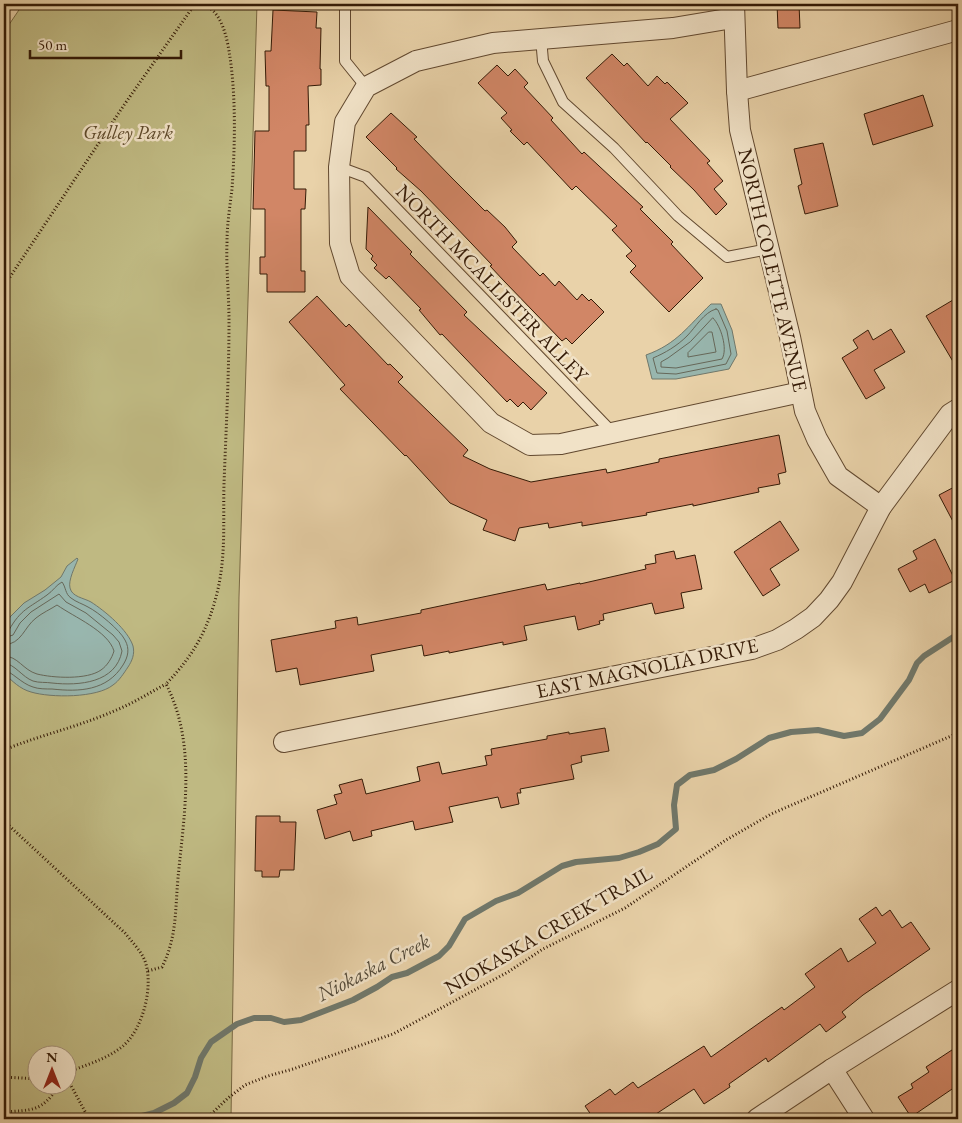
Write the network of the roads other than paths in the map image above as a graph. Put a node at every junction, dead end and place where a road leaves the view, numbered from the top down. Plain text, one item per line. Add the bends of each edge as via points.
1 (345, 4) edge
2 (734, 11) edge
3 (958, 30) edge
4 (541, 38) junction
5 (366, 87) junction
6 (737, 91) junction
7 (339, 167) junction
8 (769, 249) junction
9 (801, 392) junction
10 (958, 410) edge
11 (613, 433) junction
12 (881, 507) junction
13 (284, 742) dead end
14 (958, 990) edge
15 (832, 1069) junction
16 (757, 1119) edge
17 (864, 1119) edge

1 - 5 lane via 345,61
2 - 4 street via 673,28
2 - 6 street, NORTH COLETTE AVENUE
3 - 6 street
4 - 5 street via 494,42 416,61
4 - 8 lane via 543,61 563,102 614,148 678,216 727,257
5 - 7 street via 345,122
6 - 8 street, NORTH COLETTE AVENUE via 740,130
7 - 11 lane, NORTH MCALLISTER ALLEY via 366,178
7 - 11 street via 340,243 350,276 491,423 530,445 561,444
8 - 9 street, NORTH COLETTE AVENUE
9 - 11 street
9 - 12 street, NORTH COLETTE AVENUE via 817,439 838,476
10 - 12 street, EAST MAGNOLIA DRIVE via 950,414
12 - 13 street, EAST MAGNOLIA DRIVE via 842,582 829,600 813,617 777,640 752,649
14 - 15 street
15 - 16 street
15 - 17 street

